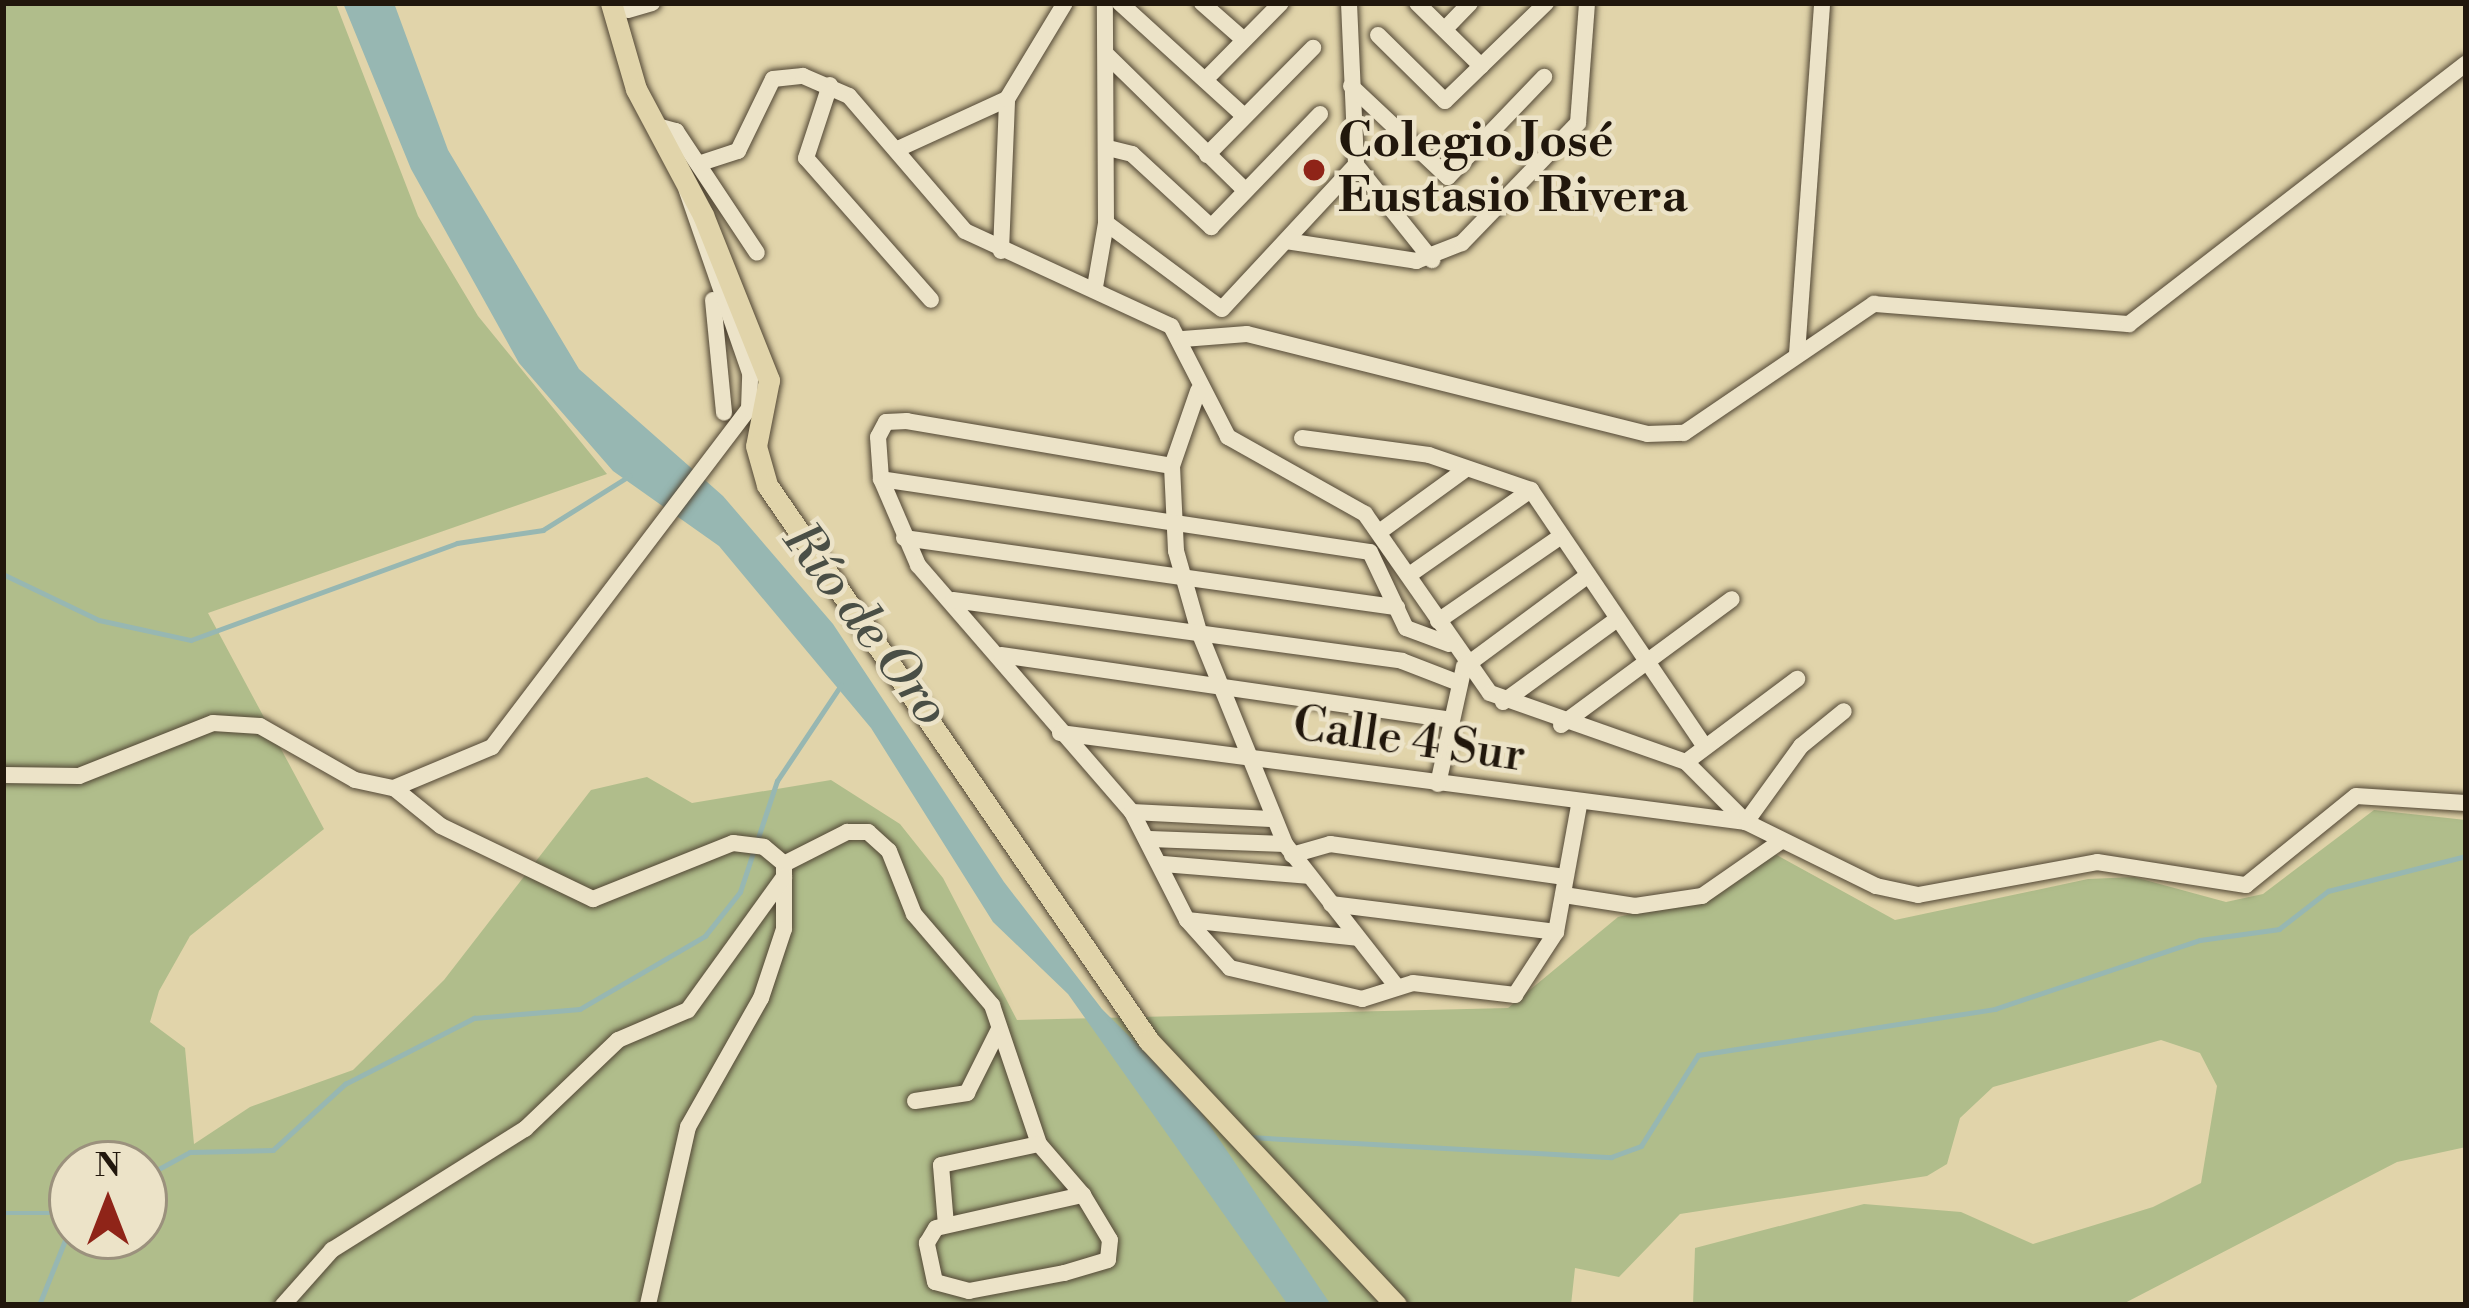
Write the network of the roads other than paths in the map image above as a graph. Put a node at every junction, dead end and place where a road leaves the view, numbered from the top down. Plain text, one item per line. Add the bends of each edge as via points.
1 (652, 3) edge
2 (1065, 3) edge
3 (1105, 3) edge
4 (1120, 3) edge
5 (1281, 3) edge
6 (1349, 3) edge
7 (1418, 3) edge
8 (1470, 3) edge
9 (1546, 3) edge
10 (1587, 3) edge
11 (1822, 3) edge
12 (1207, 4) edge
13 (622, 5) edge
14 (1445, 28) junction
15 (1378, 35) dead end
16 (1244, 40) junction
17 (1313, 48) dead end
18 (1108, 56) junction
19 (2466, 64) edge
20 (1481, 66) junction
21 (1544, 77) dead end
22 (1205, 80) junction
23 (830, 85) junction
24 (1351, 86) junction
25 (1007, 99) junction
26 (1319, 114) dead end
27 (1244, 116) junction
28 (654, 119) junction
29 (900, 148) junction
30 (1108, 148) junction
31 (1207, 155) junction
32 (701, 163) junction
33 (1356, 165) junction
34 (687, 189) junction
35 (1244, 189) junction
36 (1106, 223) junction
37 (1286, 241) junction
38 (1001, 251) junction
39 (757, 253) dead end
40 (1432, 260) junction
41 (707, 266) junction
42 (1095, 286) junction
43 (931, 300) dead end
44 (1183, 339) junction
45 (1796, 354) junction
46 (1198, 391) junction
47 (724, 412) dead end
48 (1301, 438) dead end
49 (1172, 466) junction
50 (1466, 469) junction
51 (880, 479) junction
52 (1531, 490) junction
53 (1173, 526) junction
54 (1382, 530) junction
55 (1561, 536) junction
56 (904, 538) junction
57 (1412, 574) junction
58 (1587, 576) junction
59 (1183, 578) junction
60 (1732, 599) dead end
61 (952, 600) junction
62 (1396, 607) junction
63 (1616, 620) junction
64 (1438, 621) junction
65 (1406, 628) junction
66 (1199, 632) junction
67 (1449, 644) junction
68 (1001, 655) junction
69 (1644, 661) junction
70 (1402, 662) junction
71 (1461, 675) junction
72 (1797, 679) dead end
73 (1221, 690) junction
74 (1503, 702) junction
75 (1844, 711) dead end
76 (1450, 720) junction
77 (1561, 725) junction
78 (1060, 733) junction
79 (1705, 747) junction
80 (1246, 757) junction
81 (1686, 762) junction
82 (3, 776) edge
83 (1438, 784) junction
84 (394, 788) junction
85 (2466, 803) edge
86 (1579, 806) junction
87 (1132, 812) junction
88 (1271, 819) junction
89 (1746, 822) junction
90 (1150, 839) junction
91 (1781, 841) junction
92 (1289, 850) junction
93 (1163, 864) junction
94 (784, 871) junction
95 (1308, 875) junction
96 (1564, 886) junction
97 (1331, 904) junction
98 (1187, 920) junction
99 (1556, 932) junction
100 (1357, 938) junction
101 (1394, 983) junction
102 (1000, 1028) junction
103 (915, 1101) dead end
104 (1039, 1144) junction
105 (1083, 1195) junction
106 (946, 1225) junction
107 (969, 1298) edge
108 (283, 1305) edge
109 (648, 1305) edge
110 (1396, 1305) edge

1 - 13 street
2 - 25 street
3 - 18 street
4 - 22 street
5 - 16 street
6 - 24 street
7 - 14 street
8 - 14 street
9 - 20 street
10 - 40 street via 1578,123
11 - 45 street
12 - 16 street
13 - 28 main road
14 - 20 street
15 - 20 street via 1445,101
16 - 22 street
17 - 27 street
18 - 30 street
18 - 31 street
19 - 45 street via 2129,324 1885,302
21 - 24 street via 1448,177
22 - 27 street
23 - 29 street
23 - 32 street via 773,80 738,151
23 - 43 street via 806,158
24 - 33 street
25 - 29 street
25 - 38 street
26 - 35 street
27 - 31 street
28 - 32 street via 676,130
28 - 34 main road
29 - 38 street via 952,220
30 - 35 street via 1132,154 1208,227
30 - 36 street
31 - 35 street
32 - 39 street
33 - 37 street
33 - 40 street
34 - 41 street
34 - 110 main road via 770,380 756,446 767,484 1149,1041
36 - 37 street via 1222,309
36 - 42 street
37 - 40 street
38 - 42 street
41 - 47 street
41 - 84 street via 750,373 749,409 730,443 492,747
42 - 44 street
44 - 45 street via 1247,334 1657,436 1703,425
44 - 46 street
46 - 49 street
46 - 54 street via 1240,448 1344,497
48 - 50 street
49 - 51 street via 896,420 879,429
49 - 53 street
50 - 52 street
50 - 54 street
51 - 53 street
51 - 56 street
52 - 55 street
52 - 57 street
53 - 59 street
53 - 62 street via 1370,552
54 - 57 street
55 - 58 street
55 - 64 street
56 - 59 street
56 - 61 street
57 - 64 street
58 - 63 street
58 - 71 street
59 - 62 street
59 - 66 street
60 - 69 street
61 - 66 street
61 - 68 street
62 - 65 street
63 - 69 street
63 - 74 street
64 - 67 street
65 - 67 street
65 - 70 street
66 - 70 street
66 - 73 street
67 - 71 street
68 - 73 street
68 - 78 street
69 - 77 street
69 - 79 street
70 - 71 street
71 - 74 street
71 - 76 street
72 - 79 street
73 - 76 street
73 - 80 street
74 - 77 street
75 - 89 street via 1801,746
76 - 83 street
77 - 81 street
78 - 80 street, Calle 4 Sur
78 - 87 street
79 - 81 street
80 - 83 street, Calle 4 Sur
80 - 88 street
81 - 89 street
82 - 84 street via 79,776 239,722
83 - 86 street, Calle 4 Sur
84 - 94 street via 441,826 593,898 757,844
85 - 91 street via 2356,796 2266,878 2219,889 2097,862 1897,893
86 - 89 street, Calle 4 Sur
86 - 96 street
87 - 88 street
87 - 90 street
88 - 92 street
89 - 91 street
90 - 92 street
90 - 93 street
91 - 96 street via 1728,884 1687,899 1635,906
92 - 95 street
92 - 96 street via 1330,844
93 - 95 street
93 - 98 street
94 - 102 street via 847,832 878,838 902,897 979,982
94 - 108 street via 688,1010 618,1040 525,1129 332,1250
94 - 109 street via 784,929 761,998 688,1127
95 - 97 street
96 - 99 street
97 - 99 street
97 - 100 street
98 - 100 street
98 - 101 street via 1246,978 1362,999
99 - 101 street via 1515,995
100 - 101 street
102 - 103 street via 967,1093
102 - 104 street
104 - 105 street
104 - 106 street via 941,1165
105 - 106 street
105 - 107 street via 1110,1240 1108,1259
106 - 107 street via 929,1234 929,1270

